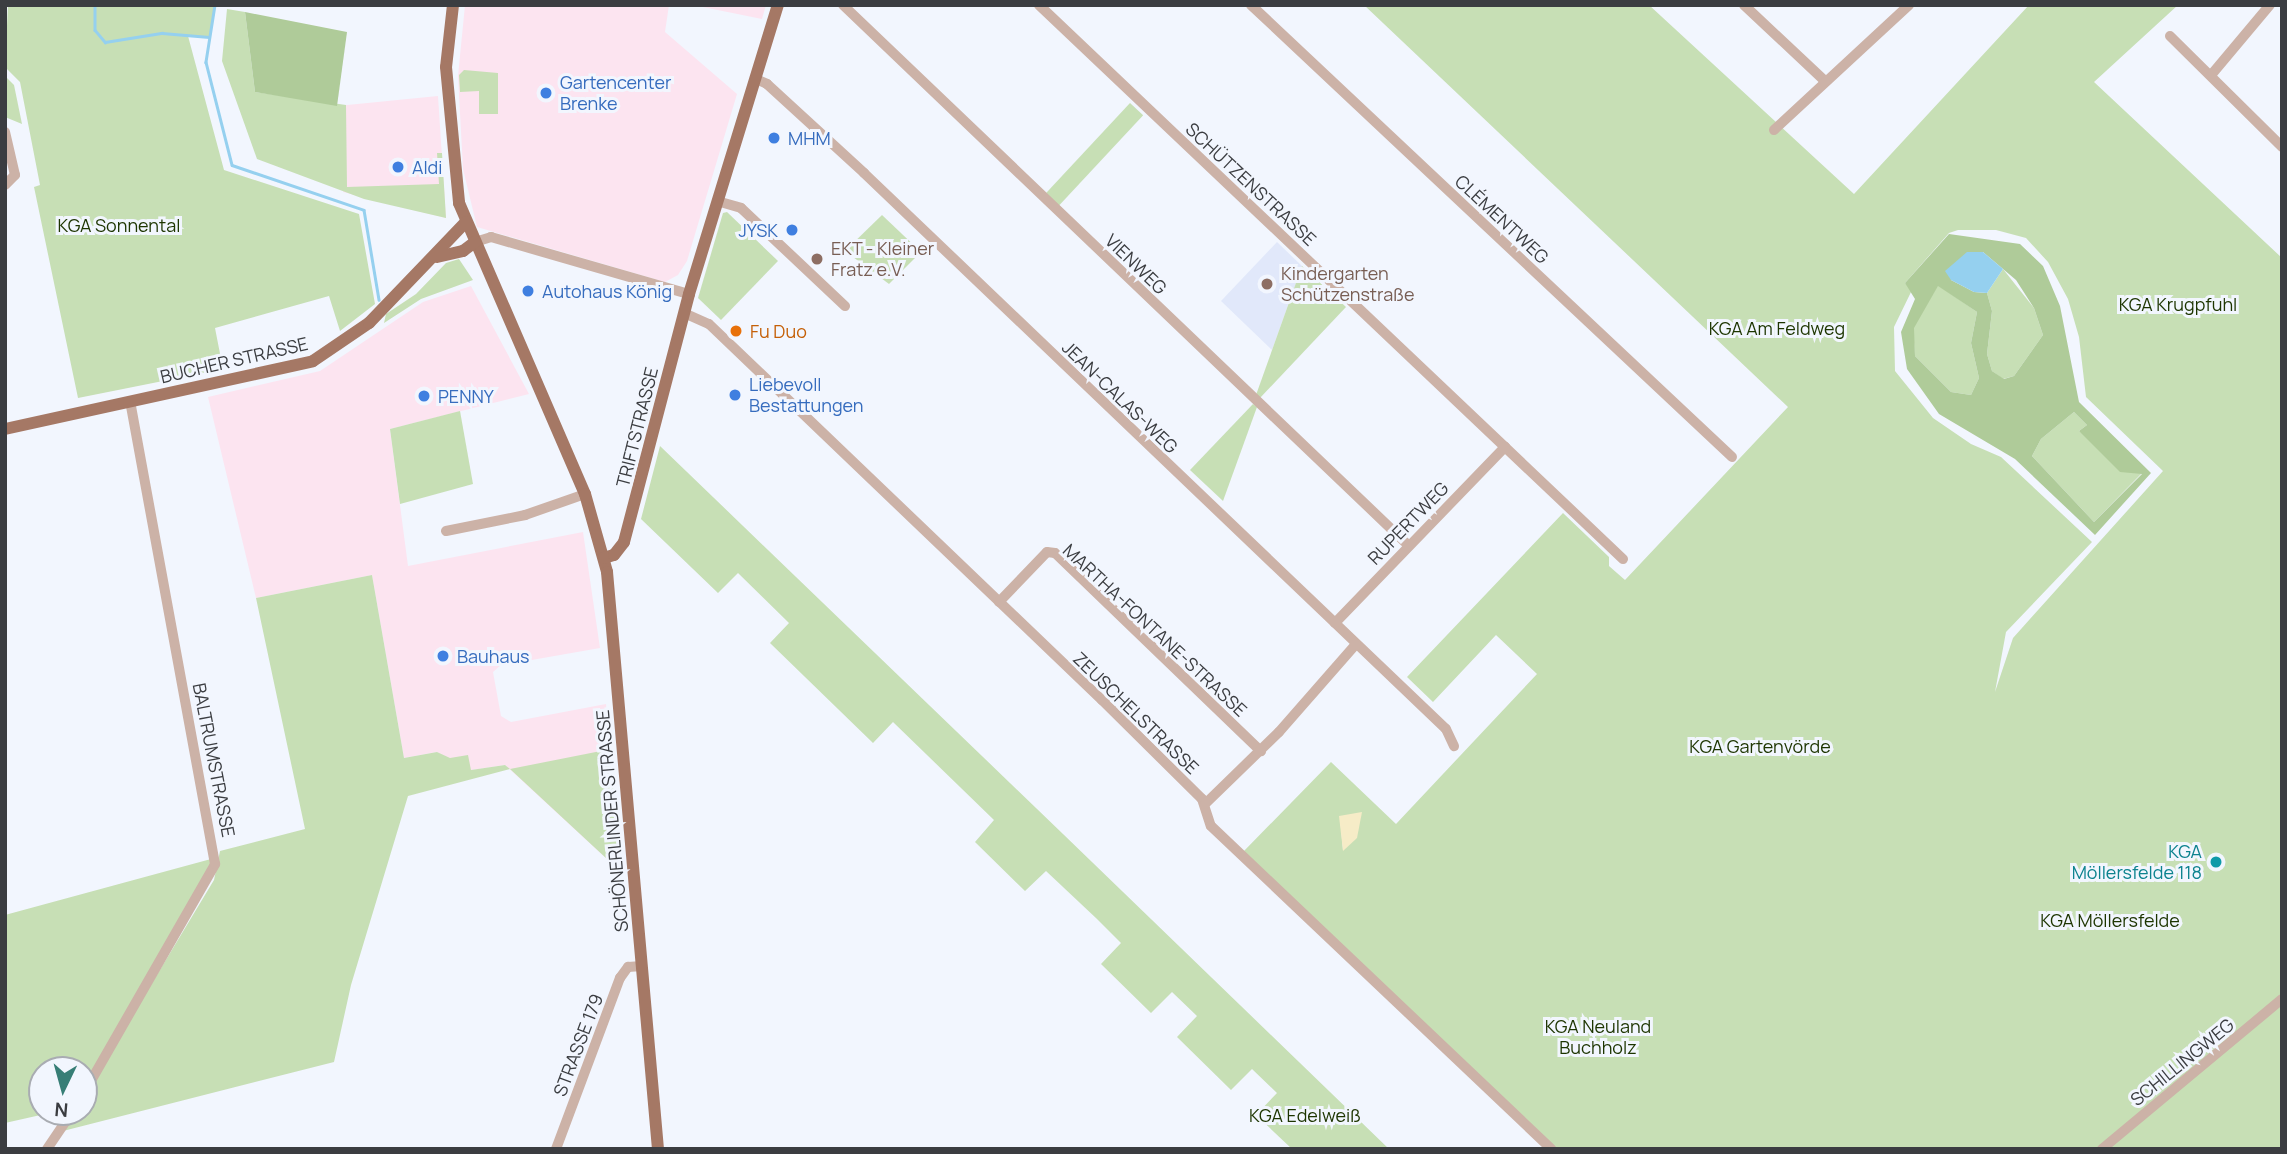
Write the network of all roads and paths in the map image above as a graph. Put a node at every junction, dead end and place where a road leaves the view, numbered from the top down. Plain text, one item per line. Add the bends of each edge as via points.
1 (453, 5) edge
2 (778, 5) edge
3 (843, 5) edge
4 (1040, 5) edge
5 (1251, 5) edge
6 (1744, 5) edge
7 (1909, 5) edge
8 (2270, 5) edge
9 (2170, 36) dead end
10 (2212, 74) junction
11 (756, 79) junction
12 (1825, 81) junction
13 (1774, 130) dead end
14 (5, 132) edge
15 (2282, 147) edge
16 (5, 185) edge
17 (717, 201) junction
18 (466, 222) junction
19 (475, 242) junction
20 (437, 257) junction
21 (689, 294) junction
22 (845, 306) dead end
23 (684, 313) junction
24 (130, 402) junction
25 (5, 429) edge
26 (1505, 447) junction
27 (1732, 457) dead end
28 (585, 494) junction
29 (446, 531) dead end
30 (1408, 545) junction
31 (604, 558) junction
32 (1623, 559) dead end
33 (999, 602) junction
34 (1335, 622) junction
35 (1356, 643) junction
36 (1454, 746) dead end
37 (1261, 751) junction
38 (1205, 804) junction
39 (642, 966) junction
40 (2282, 999) edge
41 (98, 1069) edge
42 (63, 1126) edge
43 (47, 1149) edge
44 (556, 1149) edge
45 (658, 1149) edge
46 (1551, 1149) edge
47 (2102, 1149) edge

1 - 18 main road, SCHÖNERLINDER STRASSE via 446,53 448,98 453,174
2 - 11 main road, TRIFTSTRASSE
3 - 30 street, VIENWEG
4 - 26 street, SCHÜTZENSTRASSE
5 - 27 street, CLÉMENTWEG
6 - 12 street
7 - 12 street
8 - 10 street
9 - 10 street
10 - 15 street
11 - 17 main road, TRIFTSTRASSE
11 - 34 street, JEAN-CALAS-WEG via 864,173
12 - 13 street
14 - 16 street via 15,175
17 - 21 main road, TRIFTSTRASSE
17 - 22 street via 741,208
18 - 19 main road, SCHÖNERLINDER STRASSE
18 - 20 main road, BUCHER STRASSE via 439,247
19 - 20 main road, BUCHER STRASSE via 463,251
19 - 21 street via 491,237
19 - 28 main road, SCHÖNERLINDER STRASSE
20 - 24 main road, BUCHER STRASSE via 359,332 320,358
21 - 23 main road, TRIFTSTRASSE
23 - 31 main road, TRIFTSTRASSE via 624,542 614,555
23 - 33 street, ZEUSCHELSTRASSE via 709,324
24 - 25 main road, BUCHER STRASSE
24 - 41 street, BALTRUMSTRASSE via 215,864
26 - 30 street, RUPERTWEG
26 - 32 street, SCHÜTZENSTRASSE
28 - 29 street via 525,515
28 - 31 main road, SCHÖNERLINDER STRASSE
30 - 34 street, RUPERTWEG
31 - 39 main road, SCHÖNERLINDER STRASSE
33 - 37 street, MARTHA-FONTANE-STRASSE via 1046,552 1055,553
33 - 38 street, ZEUSCHELSTRASSE
34 - 35 street, JEAN-CALAS-WEG
35 - 36 street, JEAN-CALAS-WEG via 1446,729
35 - 37 street
37 - 38 street
38 - 46 street, ZEUSCHELSTRASSE via 1211,826
39 - 44 street, STRASSE 179 via 628,967 620,978
39 - 45 main road, SCHÖNERLINDER STRASSE
40 - 47 street, SCHILLINGWEG
42 - 43 street

